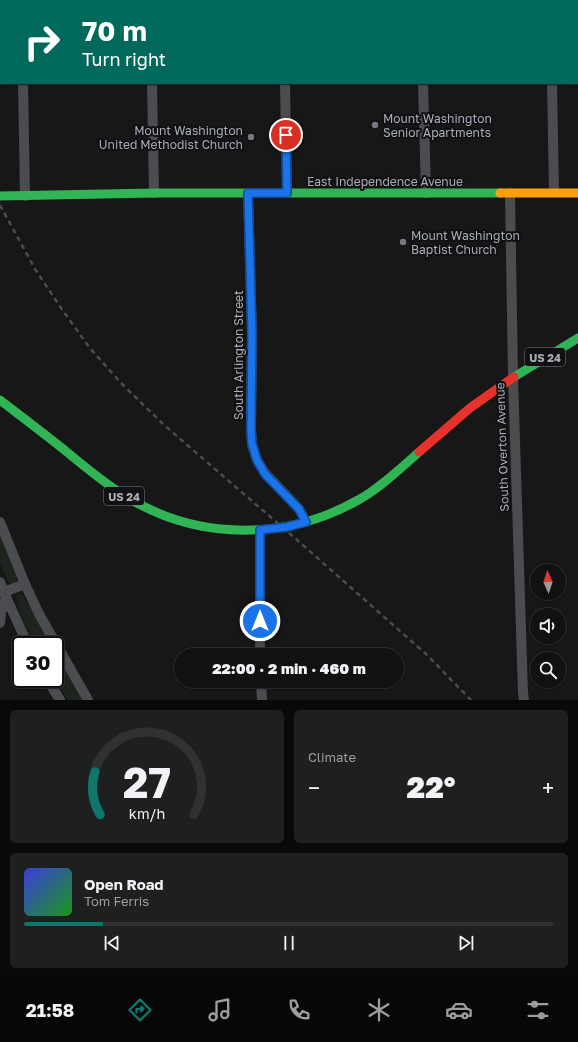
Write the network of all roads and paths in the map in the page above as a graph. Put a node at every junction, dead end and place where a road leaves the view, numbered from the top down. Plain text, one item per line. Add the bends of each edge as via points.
1 (23, 84) edge
2 (152, 84) edge
3 (285, 84) edge
4 (423, 84) edge
5 (552, 84) edge
6 (554, 192) junction
7 (578, 192) edge
8 (154, 193) junction
9 (248, 193) junction
10 (287, 193) junction
11 (426, 193) junction
12 (510, 193) junction
13 (0, 196) edge
14 (25, 196) junction
15 (578, 338) edge
16 (513, 377) junction
17 (0, 400) edge
18 (0, 522) edge
19 (306, 522) junction
20 (260, 530) junction
21 (0, 582) edge
22 (25, 584) junction
23 (5, 595) junction
24 (0, 623) edge
25 (24, 636) edge
26 (260, 648) edge
27 (53, 688) edge
28 (261, 688) edge
29 (60, 700) edge
30 (88, 700) edge
31 (262, 700) edge
32 (524, 700) edge

1 - 14 street
2 - 8 street
3 - 10 street
4 - 11 street
5 - 6 street
6 - 7 main road, East Independence Avenue
6 - 12 main road, East Independence Avenue
8 - 9 main road, East Independence Avenue
8 - 14 main road, East Independence Avenue
9 - 10 main road, East Independence Avenue
9 - 19 street, South Arlington Street via 252,444 265,474 299,509
10 - 11 main road, East Independence Avenue
11 - 12 main road, East Independence Avenue
12 - 16 street, South Overton Avenue
13 - 14 main road, East Independence Avenue
15 - 16 main road, US 24
16 - 19 main road, US 24 via 470,408 373,490 346,506
16 - 32 street, South Overton Avenue
17 - 20 main road, US 24 via 100,478 152,511 182,522 212,528
18 - 22 street
19 - 20 main road, US 24
20 - 26 street
21 - 23 street
22 - 23 street
22 - 30 street via 39,614
23 - 24 street
23 - 25 street
27 - 29 street
28 - 31 street

